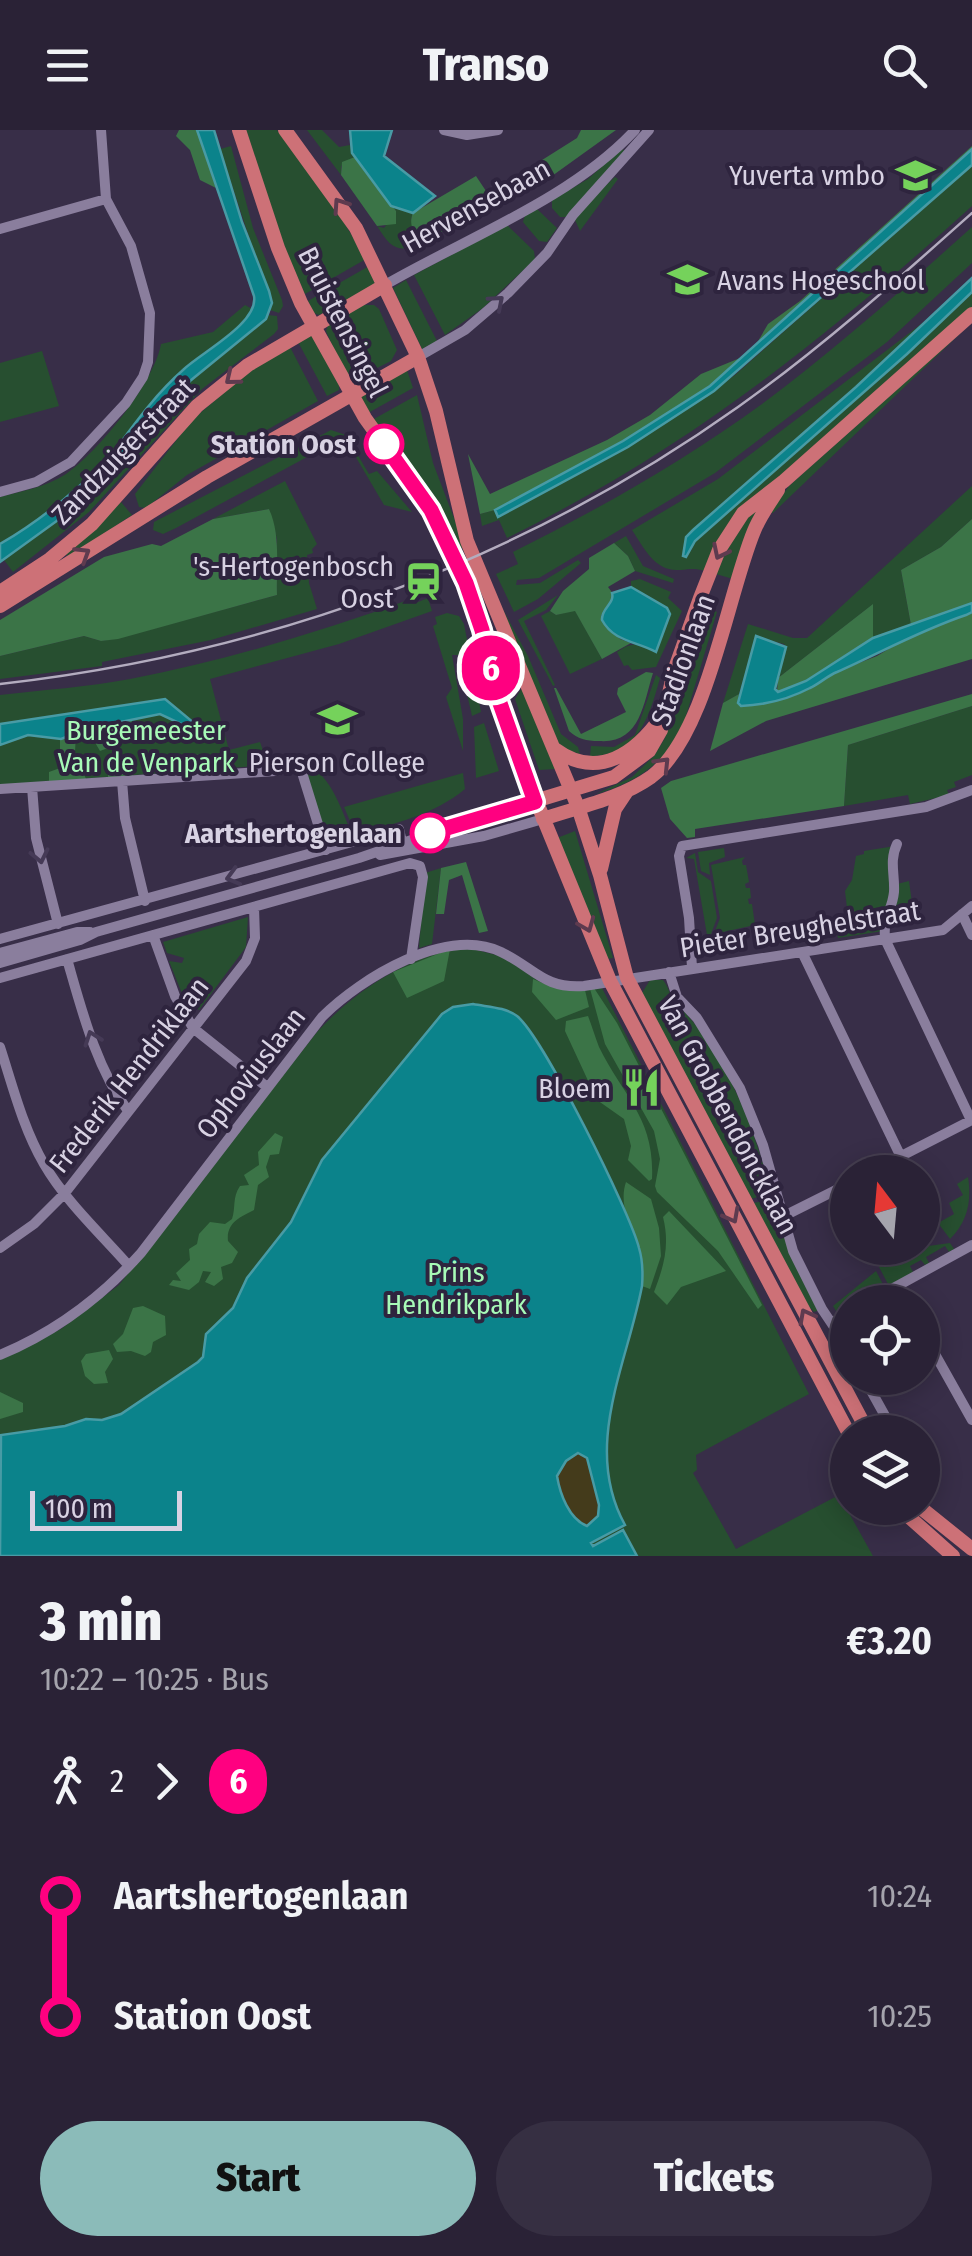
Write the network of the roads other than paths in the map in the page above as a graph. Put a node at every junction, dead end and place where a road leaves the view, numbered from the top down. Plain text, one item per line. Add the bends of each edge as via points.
1 (102, 130) edge
2 (238, 130) edge
3 (285, 130) edge
4 (444, 130) edge
5 (496, 130) edge
6 (635, 130) edge
7 (649, 130) edge
8 (106, 199) junction
9 (0, 229) edge
10 (385, 285) junction
11 (972, 314) edge
12 (314, 326) junction
13 (418, 357) junction
14 (350, 396) junction
15 (784, 482) junction
16 (0, 492) edge
17 (0, 592) edge
18 (0, 606) edge
19 (665, 711) junction
20 (554, 748) junction
21 (122, 781) junction
22 (32, 787) junction
23 (0, 789) edge
24 (628, 790) junction
25 (972, 790) edge
26 (571, 792) junction
27 (535, 802) junction
28 (578, 807) junction
29 (543, 818) junction
30 (402, 842) junction
31 (898, 844) dead end
32 (326, 850) junction
33 (359, 858) junction
34 (600, 875) junction
35 (145, 902) junction
36 (254, 906) junction
37 (972, 906) edge
38 (962, 914) junction
39 (58, 924) junction
40 (96, 932) junction
41 (153, 935) junction
42 (972, 936) edge
43 (886, 938) junction
44 (0, 939) edge
45 (802, 952) junction
46 (0, 953) edge
47 (67, 959) junction
48 (411, 959) junction
49 (0, 962) edge
50 (692, 968) junction
51 (669, 972) junction
52 (0, 978) edge
53 (627, 978) junction
54 (610, 981) junction
55 (193, 1028) junction
56 (0, 1047) edge
57 (267, 1087) junction
58 (128, 1111) junction
59 (972, 1120) edge
60 (900, 1155) edge
61 (905, 1155) edge
62 (65, 1193) junction
63 (830, 1193) edge
64 (782, 1217) junction
65 (972, 1245) edge
66 (0, 1248) edge
67 (130, 1266) junction
68 (900, 1285) edge
69 (830, 1318) edge
70 (0, 1356) edge
71 (940, 1363) edge
72 (839, 1415) edge
73 (859, 1415) edge
74 (972, 1420) edge
75 (940, 1523) edge
76 (918, 1525) edge
77 (972, 1549) edge
78 (953, 1556) edge
79 (968, 1556) edge

1 - 8 street
2 - 12 main road, Bruistensingel via 278,248
10 -> 3 main road, Bruistensingel via 356,228
4 - 5 street
6 - 10 street, Hervensebaan via 584,173
13 -> 7 street, Hervensebaan via 508,293
8 - 9 street
8 - 16 street via 131,246 150,314 143,377 71,462
10 - 12 main road, Zandzuigerstraat
10 - 13 main road, Bruistensingel
11 - 15 main road, Stadionlaan
12 - 14 main road, Bruistensingel
12 -> 17 main road, Zandzuigerstraat via 248,365 197,406 92,524
13 - 14 main road, Hervensebaan
13 - 20 main road, Bruistensingel via 466,541
18 -> 14 main road, Zandzuigerstraat via 206,476
14 - 27 main road, Bruistensingel via 431,510 458,565
15 -> 19 main road, Stadionlaan via 743,513 719,550
24 -> 15 main road, Stadionlaan via 660,770 686,734 754,530
19 - 20 main road via 643,741 614,760 583,761
19 - 26 main road, Stadionlaan via 659,736 639,761 614,778
20 - 26 main road, Bruistensingel
21 - 22 street
21 - 32 street via 300,766
21 - 35 street
22 - 23 street
22 -> 39 street via 36,838
24 - 28 main road, Stadionlaan
24 - 34 main road via 615,808
25 - 50 street via 926,806 682,846
26 - 27 main road
26 - 28 main road, Bruistensingel
27 - 29 main road, Bruistensingel
27 - 30 street
28 - 29 main road
28 - 34 main road, Van Grobbendoncklaan
29 - 33 street via 484,836
29 -> 54 main road, Van Grobbendoncklaan
30 - 32 street via 399,829
30 - 33 street
31 - 43 street via 894,896 883,919
32 -> 35 street
33 - 40 street
34 - 53 main road, Van Grobbendoncklaan
35 - 39 street
36 - 41 street
36 - 48 street via 410,863 420,866
36 - 55 street, Frederik Hendriklaan via 253,950
37 - 38 street, Pieter Breughelstraat
38 - 42 street
38 - 43 street, Pieter Breughelstraat via 943,930
39 - 44 street
40 - 46 street
40 - 49 street
41 - 47 street
41 - 55 street
43 - 45 street, Pieter Breughelstraat
43 - 59 street
45 - 50 street, Pieter Breughelstraat
45 - 60 street
47 - 52 street
58 -> 47 street via 96,1050
48 - 54 street, Ophoviuslaan via 479,945 513,958 546,982 572,987
48 - 57 street, Ophoviuslaan via 338,1002
50 - 51 street, Pieter Breughelstraat
51 - 53 street, Pieter Breughelstraat
51 - 64 street, Van Grobbendoncklaan via 677,997 721,1053 751,1111
53 - 54 street, Pieter Breughelstraat
73 -> 53 main road, Van Grobbendoncklaan
54 -> 72 main road, Van Grobbendoncklaan
55 - 57 street
55 - 58 street, Frederik Hendriklaan
56 - 62 street via 32,1140
57 - 67 street, Ophoviuslaan
58 - 62 street, Frederik Hendriklaan
59 - 61 street
62 - 66 street, Frederik Hendriklaan
62 - 67 street
63 - 64 street
64 - 69 street, Van Grobbendoncklaan
65 - 68 street
67 - 70 street, Ophoviuslaan via 58,1326
71 - 74 street
75 - 77 main road
76 - 78 main road
77 - 79 street

